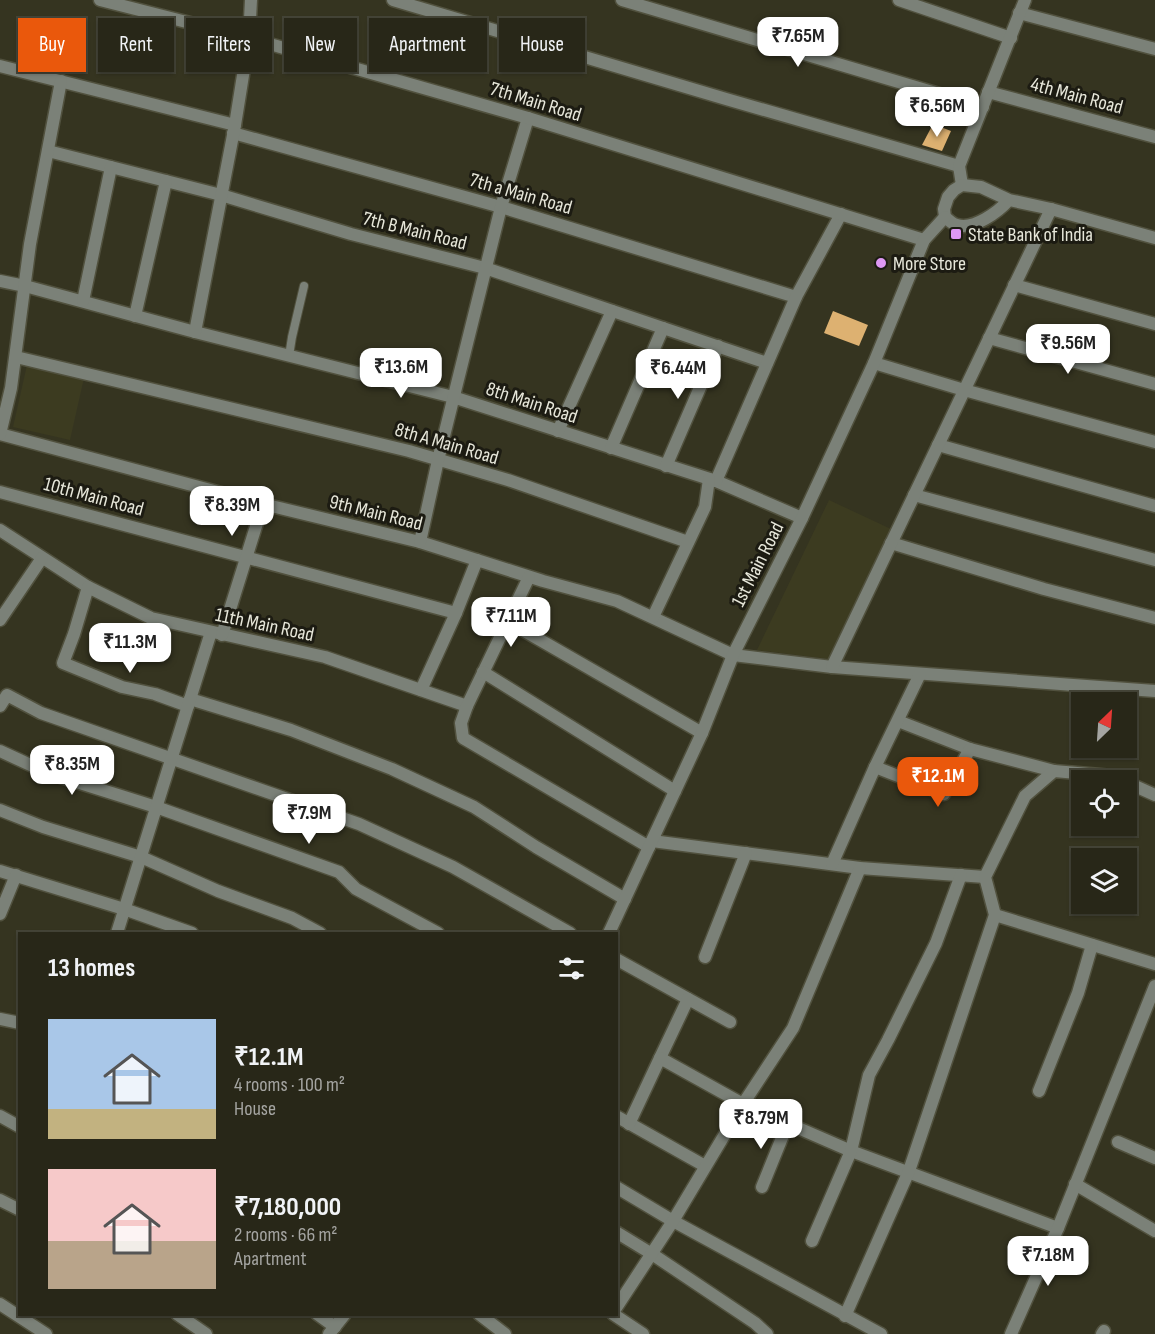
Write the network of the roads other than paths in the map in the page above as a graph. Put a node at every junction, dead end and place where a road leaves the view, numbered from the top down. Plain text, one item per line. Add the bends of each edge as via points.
1 (100, 0) edge
2 (251, 0) edge
3 (393, 0) edge
4 (622, 0) edge
5 (899, 0) edge
6 (1025, 0) edge
7 (1019, 14) junction
8 (250, 18) edge
9 (186, 22) edge
10 (1011, 38) junction
11 (272, 45) edge
12 (1155, 48) edge
13 (0, 66) edge
14 (243, 72) edge
15 (61, 81) junction
16 (988, 92) junction
17 (983, 107) junction
18 (528, 118) junction
19 (234, 129) junction
20 (1155, 137) edge
21 (48, 151) junction
22 (959, 166) junction
23 (111, 167) junction
24 (166, 181) junction
25 (962, 185) junction
26 (221, 195) junction
27 (1009, 200) junction
28 (501, 207) junction
29 (1051, 209) junction
30 (841, 214) junction
31 (945, 217) junction
32 (1155, 238) edge
33 (924, 240) junction
34 (485, 268) junction
35 (0, 281) edge
36 (1014, 285) junction
37 (25, 286) junction
38 (304, 286) dead end
39 (796, 297) junction
40 (83, 302) junction
41 (612, 310) junction
42 (135, 316) junction
43 (1155, 324) edge
44 (663, 328) junction
45 (195, 332) junction
46 (989, 339) junction
47 (718, 346) junction
48 (289, 356) junction
49 (16, 357) junction
50 (767, 363) junction
51 (874, 363) junction
52 (1155, 384) edge
53 (964, 390) junction
54 (453, 397) junction
55 (558, 431) junction
56 (0, 434) edge
57 (1155, 442) edge
58 (938, 445) junction
59 (612, 448) junction
60 (438, 460) junction
61 (666, 466) junction
62 (712, 480) junction
63 (0, 492) edge
64 (914, 495) junction
65 (263, 504) junction
66 (1155, 506) edge
67 (802, 518) junction
68 (0, 530) edge
69 (420, 542) junction
70 (688, 542) junction
71 (891, 543) junction
72 (247, 556) junction
73 (42, 558) junction
74 (477, 560) junction
75 (1155, 560) edge
76 (529, 577) junction
77 (88, 587) junction
78 (456, 613) junction
79 (653, 617) junction
80 (1155, 618) edge
81 (0, 620) edge
82 (507, 621) junction
83 (216, 633) junction
84 (733, 655) junction
85 (832, 667) junction
86 (483, 672) junction
87 (920, 674) junction
88 (420, 690) junction
89 (1155, 691) edge
90 (189, 703) junction
91 (0, 706) edge
92 (467, 706) junction
93 (898, 721) junction
94 (702, 732) junction
95 (970, 750) junction
96 (0, 751) edge
97 (171, 759) junction
98 (875, 767) junction
99 (1054, 771) junction
100 (1071, 772) edge
101 (1137, 787) edge
102 (675, 791) junction
103 (1155, 795) edge
104 (156, 807) junction
105 (0, 810) edge
106 (650, 844) junction
107 (746, 853) junction
108 (141, 857) junction
109 (832, 864) junction
110 (860, 868) junction
111 (0, 871) edge
112 (16, 875) junction
113 (961, 875) junction
114 (985, 877) junction
115 (625, 899) junction
116 (124, 909) junction
117 (0, 914) edge
118 (995, 915) junction
119 (117, 932) edge
120 (189, 932) edge
121 (318, 932) edge
122 (436, 932) edge
123 (568, 932) edge
124 (609, 932) edge
125 (1092, 945) junction
126 (705, 957) dead end
127 (618, 960) edge
128 (1155, 964) edge
129 (1155, 986) edge
130 (688, 999) junction
131 (0, 1019) edge
132 (730, 1022) dead end
133 (18, 1023) edge
134 (660, 1058) junction
135 (1039, 1091) dead end
136 (743, 1104) junction
137 (0, 1116) edge
138 (618, 1117) edge
139 (788, 1123) junction
140 (629, 1124) junction
141 (18, 1126) edge
142 (1118, 1142) dead end
143 (851, 1151) junction
144 (1155, 1158) edge
145 (705, 1166) junction
146 (909, 1171) junction
147 (1075, 1185) junction
148 (762, 1187) dead end
149 (618, 1188) edge
150 (0, 1200) edge
151 (18, 1209) edge
152 (673, 1221) junction
153 (1058, 1228) junction
154 (1155, 1231) edge
155 (618, 1233) edge
156 (812, 1241) dead end
157 (652, 1254) junction
158 (0, 1304) edge
159 (618, 1305) edge
160 (18, 1316) edge
161 (18, 1316) edge
162 (180, 1316) edge
163 (319, 1316) edge
164 (343, 1316) edge
165 (482, 1316) edge
166 (616, 1316) edge
167 (845, 1316) junction
168 (332, 1330) edge
169 (46, 1334) edge
170 (206, 1334) edge
171 (505, 1334) edge
172 (643, 1334) edge
173 (767, 1334) edge
174 (881, 1334) edge
175 (1011, 1334) edge

1 - 9 street, 7th Main Road
2 - 8 street
3 - 22 street
4 - 17 street
5 - 10 street
6 - 7 street
7 - 10 street
7 - 12 street
10 - 16 street
11 - 18 street, 7th Main Road
13 - 15 street, 7th a Main Road
14 - 19 street
15 - 19 street, 7th a Main Road
15 - 21 street
16 - 17 street
16 - 20 street, 4th Main Road
17 - 22 street
18 - 28 street
18 - 30 street, 7th Main Road
19 - 26 street
19 - 28 street, 7th a Main Road
21 - 23 street, 7th B Main Road
21 - 37 street
22 - 25 street
23 - 24 street, 7th B Main Road
23 - 40 street
24 - 26 street, 7th B Main Road
24 - 42 street
25 - 27 street via 981,187
25 - 31 street via 948,197
26 - 34 street, 7th B Main Road
26 - 45 street
27 - 29 street
27 - 31 street via 994,214 972,225 959,226
28 - 34 street
28 - 39 street, 7th a Main Road
29 - 32 street
29 - 36 street
30 - 33 street, 7th Main Road
30 - 39 street
31 - 33 street, 1st Main Road
33 - 51 street, 1st Main Road
34 - 41 street, 7th B Main Road
34 - 54 street
35 - 37 street, 8th Main Road
36 - 43 street
36 - 46 street
37 - 40 street, 8th Main Road
37 - 49 street
38 - 48 lane
39 - 50 street
40 - 42 street, 8th Main Road
41 - 44 street, 7th B Main Road
41 - 55 street
42 - 45 street, 8th Main Road
44 - 47 street, 7th B Main Road
44 - 59 street
45 - 48 street, 8th Main Road
46 - 52 street
46 - 53 street
47 - 50 street, 7th B Main Road
47 - 61 street
48 - 54 street, 8th Main Road
49 - 56 street
49 - 60 street, 8th A Main Road
50 - 62 street
51 - 53 street
51 - 67 street, 1st Main Road
53 - 57 street
53 - 58 street
54 - 55 street, 8th Main Road
54 - 60 street
55 - 59 street, 8th Main Road
56 - 65 street, 9th Main Road
58 - 64 street
58 - 66 street
59 - 61 street, 8th Main Road
60 - 69 street
60 - 70 street, 8th A Main Road
61 - 62 street, 8th Main Road
62 - 67 street, 8th Main Road
62 - 70 street via 705,507
63 - 72 street, 10th Main Road
64 - 71 street
64 - 75 street
65 - 69 street, 9th Main Road
65 - 72 street
67 - 84 street, 1st Main Road
68 - 73 street, 11th Main Road
69 - 74 street, 9th Main Road
70 - 79 street
71 - 80 street
71 - 85 street
72 - 78 street, 10th Main Road
72 - 83 street
73 - 77 street, 11th Main Road
73 - 81 street
74 - 76 street, 9th Main Road
74 - 78 street
76 - 79 street, 9th Main Road via 617,601
76 - 82 street
77 - 83 street, 11th Main Road via 151,618
77 - 90 street via 63,663 122,687
78 - 88 street
79 - 84 street, 9th Main Road
82 - 86 street
82 - 94 street
83 - 88 street, 11th Main Road via 326,657
83 - 90 street
84 - 85 street, 9th Main Road
84 - 94 street, 1st Main Road
85 - 87 street, 9th Main Road
86 - 92 street
86 - 102 street
87 - 89 street, 9th Main Road
87 - 93 street
88 - 92 street, 11th Main Road
90 - 97 street
90 - 115 street via 291,730 464,802
91 - 97 street via 7,695 41,713
92 - 106 street via 463,738
93 - 95 street
93 - 98 street
94 - 102 street, 1st Main Road
95 - 98 street via 944,794
95 - 99 street
96 - 104 street via 48,773
97 - 104 street
97 - 123 street via 359,824 453,867
98 - 109 street
99 - 100 street
99 - 114 street via 1025,796
101 - 103 street
102 - 106 street, 1st Main Road
104 - 108 street
104 - 122 street via 339,872 356,890
105 - 108 street
106 - 107 street
106 - 115 street, 1st Main Road
107 - 109 street
107 - 126 street
108 - 116 street
108 - 121 street
109 - 110 street
110 - 113 street
110 - 136 street via 793,1028
111 - 112 street
112 - 116 street
112 - 117 street
113 - 114 street
113 - 143 street via 936,943 869,1075
114 - 118 street
115 - 124 street, 1st Main Road
116 - 119 street
116 - 120 street
118 - 125 street
118 - 146 street
125 - 128 street
125 - 135 street via 1078,993
127 - 130 street
129 - 147 street
130 - 132 street
130 - 134 street
131 - 133 street
134 - 136 street
134 - 140 street
136 - 139 street
136 - 145 street
137 - 141 street
138 - 140 street
139 - 143 street
139 - 148 street
140 - 145 street
142 - 144 street
143 - 146 street
143 - 156 street
145 - 152 street
146 - 153 street
146 - 167 street
147 - 153 street
147 - 154 street
149 - 152 street
150 - 151 street
152 - 157 street
152 - 167 street
153 - 175 street
155 - 157 street
157 - 159 street
157 - 173 street
158 - 160 street
161 - 169 street
162 - 170 street
163 - 168 street
164 - 168 street
165 - 171 street
166 - 172 street
167 - 174 street

